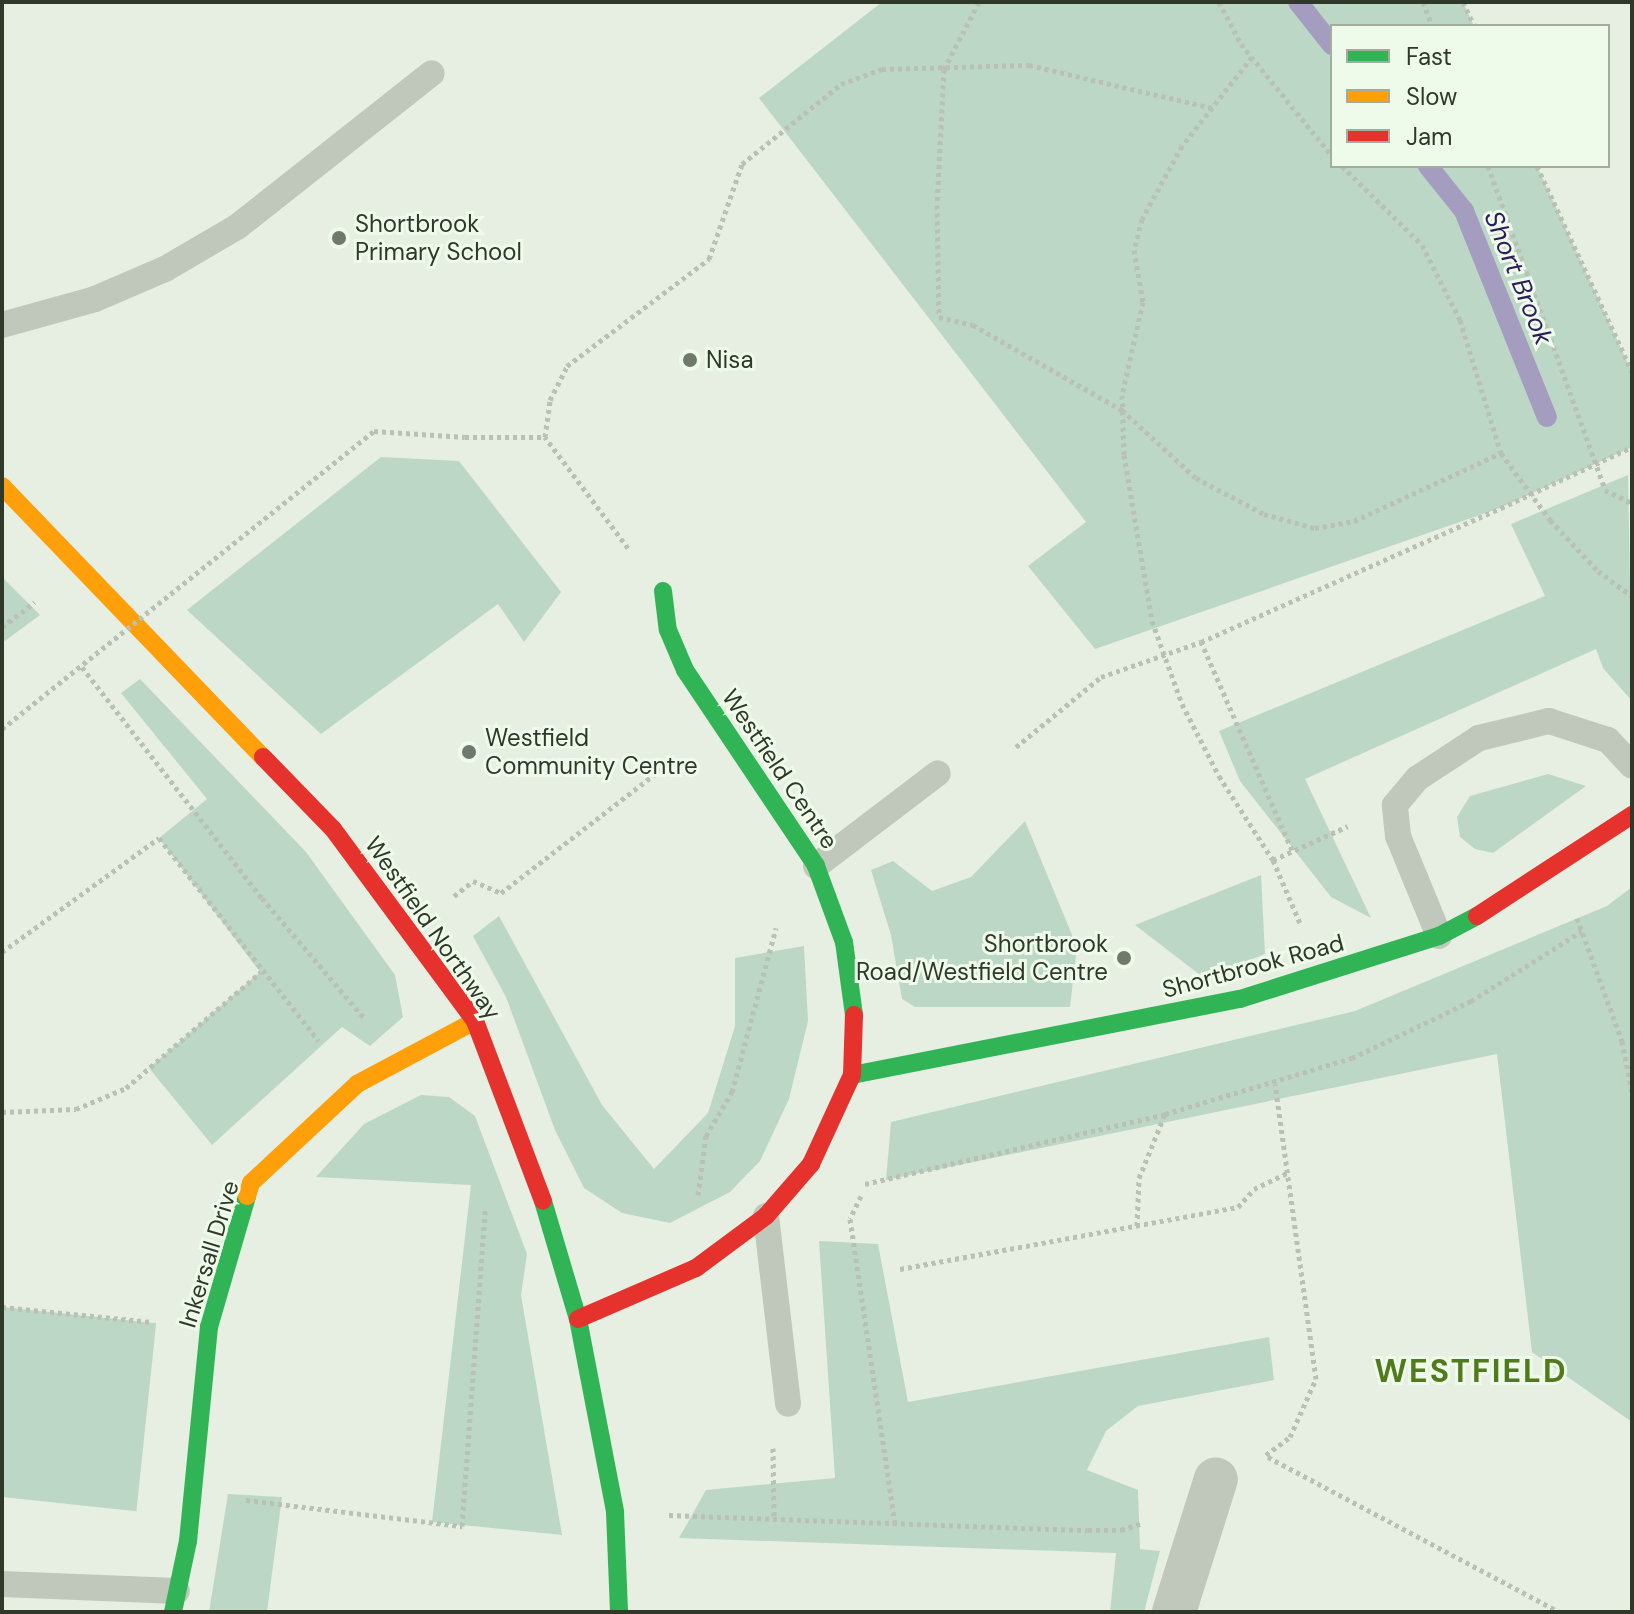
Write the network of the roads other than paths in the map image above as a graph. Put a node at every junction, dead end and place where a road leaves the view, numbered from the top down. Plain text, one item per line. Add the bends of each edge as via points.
1 (432, 73) dead end
2 (2, 325) edge
3 (2, 486) edge
4 (663, 591) road end
5 (1632, 766) edge
6 (938, 773) dead end
7 (1632, 815) edge
8 (816, 866) junction
9 (1439, 936) junction
10 (475, 1021) junction
11 (852, 1075) junction
12 (766, 1216) junction
13 (578, 1319) junction
14 (788, 1404) road end
15 (1216, 1479) road end
16 (2, 1584) edge
17 (175, 1601) edge
18 (619, 1612) edge
19 (1174, 1612) edge

1 - 2 lane via 237,227 165,269 95,299
3 - 10 street, Westfield Northway via 333,829
4 - 8 street, Westfield Centre via 668,630 685,670
5 - 9 lane via 1608,740 1549,721 1479,738 1444,757 1395,805 1398,836
6 - 8 lane
7 - 9 street, Shortbrook Road
8 - 11 street, Westfield Centre via 844,942 854,996
9 - 11 street, Shortbrook Road via 1240,999
10 - 13 street, Westfield Northway via 530,1155
10 - 17 street, Inkersall Drive via 357,1084 251,1183 209,1327 193,1494
11 - 12 street, Westfield Centre via 811,1164
12 - 13 street, Westfield Centre via 696,1268
12 - 14 lane
13 - 18 street, Westfield Northway via 615,1512
15 - 19 street
16 - 17 lane

